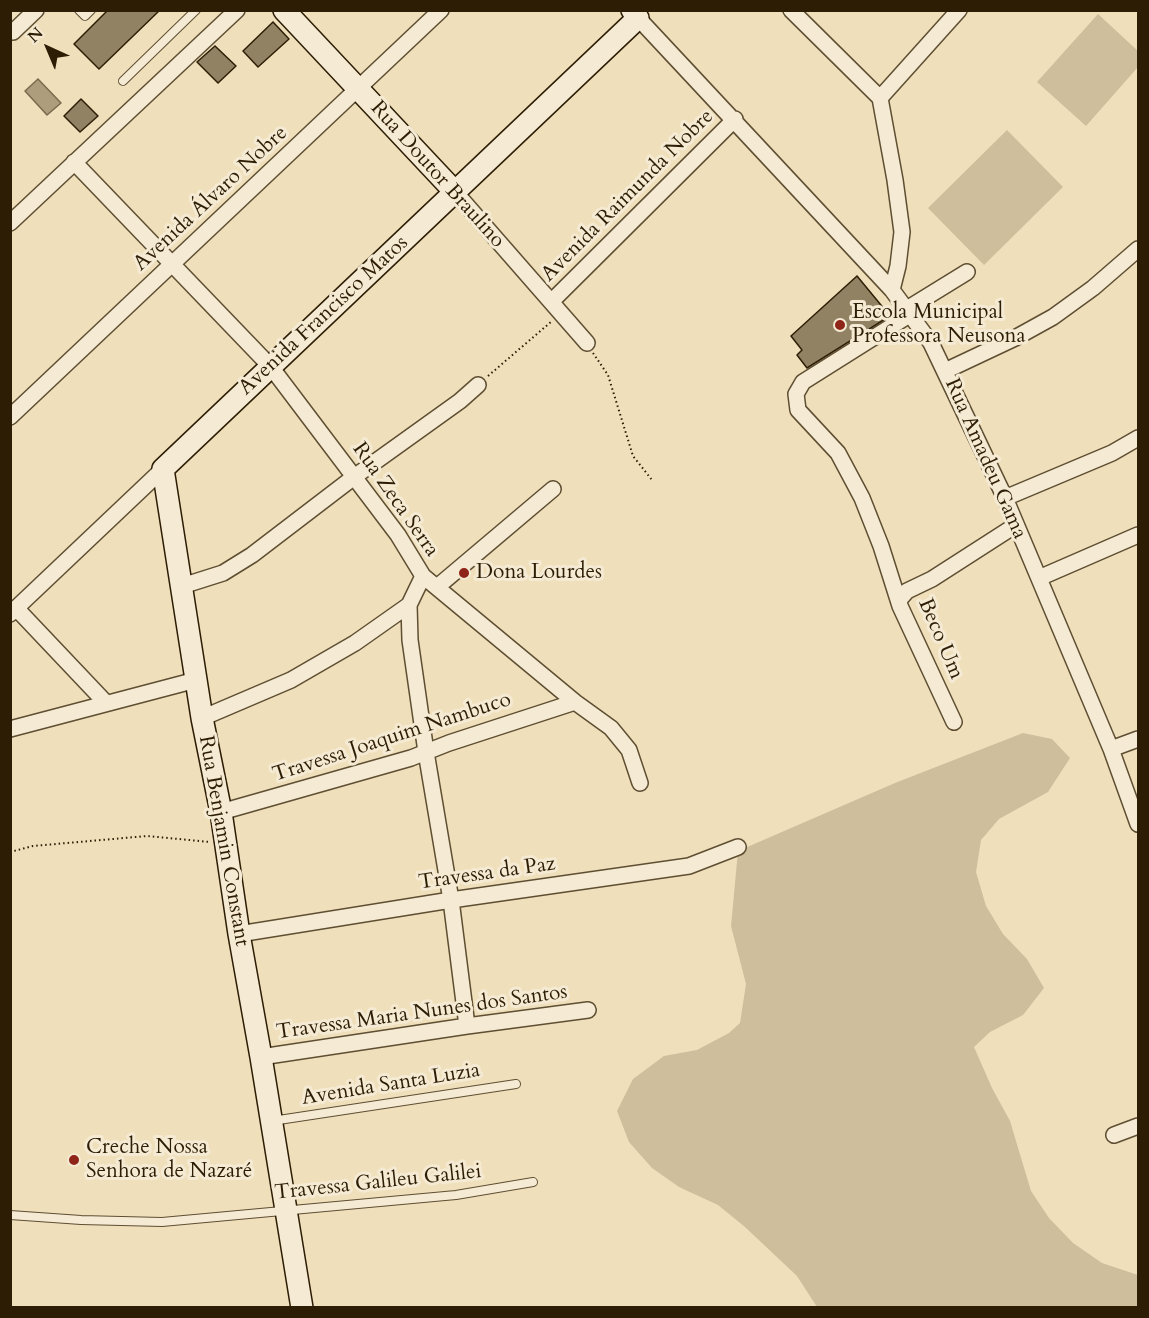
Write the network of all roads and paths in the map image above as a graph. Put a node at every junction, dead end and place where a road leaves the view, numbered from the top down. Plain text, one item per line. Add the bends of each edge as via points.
1 (36, 10) edge
2 (79, 10) edge
3 (91, 10) edge
4 (196, 10) edge
5 (237, 10) edge
6 (284, 10) edge
7 (441, 10) edge
8 (790, 10) edge
9 (959, 10) edge
10 (635, 14) edge
11 (13, 32) dead end
12 (123, 81) dead end
13 (358, 89) junction
14 (880, 98) junction
15 (735, 119) junction
16 (74, 162) junction
17 (455, 192) junction
18 (10, 223) edge
19 (1138, 249) edge
20 (172, 265) junction
21 (967, 272) dead end
22 (892, 290) junction
23 (556, 307) junction
24 (909, 311) junction
25 (587, 343) joint
26 (271, 367) junction
27 (945, 371) junction
28 (478, 385) joint
29 (10, 417) edge
30 (1138, 438) edge
31 (163, 470) junction
32 (354, 477) junction
33 (652, 480) dead end
34 (553, 489) dead end
35 (1005, 498) junction
36 (1016, 525) junction
37 (1138, 535) edge
38 (423, 576) junction
39 (1039, 578) junction
40 (182, 586) junction
41 (437, 587) junction
42 (410, 605) junction
43 (900, 606) junction
44 (13, 611) edge
45 (196, 680) junction
46 (574, 702) junction
47 (106, 703) junction
48 (202, 718) junction
49 (954, 722) dead end
50 (10, 729) edge
51 (1138, 740) edge
52 (1111, 749) junction
53 (426, 752) junction
54 (639, 783) dead end
55 (1136, 806) edge
56 (221, 812) junction
57 (1138, 824) edge
58 (225, 844) junction
59 (738, 847) dead end
60 (10, 852) edge
61 (451, 900) junction
62 (239, 934) junction
63 (588, 1010) dead end
64 (467, 1026) junction
65 (261, 1057) junction
66 (516, 1084) dead end
67 (271, 1121) junction
68 (1138, 1126) edge
69 (1114, 1135) dead end
70 (533, 1182) dead end
71 (286, 1212) junction
72 (10, 1215) edge
73 (302, 1308) edge
74 (316, 1308) edge

1 - 11 street
2 - 3 lane via 85,16
4 - 12 lane
5 - 16 street
6 - 13 street, Rua Doutor Braulino
7 - 13 street, Avenida Álvaro Nobre
8 - 14 street
9 - 14 street
10 - 15 street, Rua Amadeu Gama
10 - 17 street, Avenida Francisco Matos
13 - 17 street, Rua Doutor Braulino
13 - 20 street, Avenida Álvaro Nobre
14 - 22 street via 902,231
15 - 22 street, Rua Amadeu Gama
15 - 23 street, Avenida Raimunda Nobre
16 - 18 street
16 - 20 street, Rua Zeca Serra
17 - 23 street, Rua Doutor Braulino
17 - 26 street, Avenida Francisco Matos
19 - 27 street via 1053,316
20 - 26 street, Rua Zeca Serra
20 - 29 street, Avenida Álvaro Nobre
21 - 24 street
22 - 24 street, Rua Amadeu Gama
23 - 25 street, Rua Doutor Braulino
23 - 28 path, Avenida Raimunda Nobre
24 - 27 street, Rua Amadeu Gama
24 - 43 street via 802,382 796,394 798,410 838,453 862,498
25 - 33 path via 608,375 633,456
26 - 31 street, Avenida Francisco Matos
26 - 32 street, Rua Zeca Serra
27 - 35 street, Rua Amadeu Gama
28 - 32 street
30 - 35 street
31 - 40 street, Rua Benjamin Constant
31 - 44 street, Avenida Francisco Matos
32 - 38 street, Rua Zeca Serra
32 - 40 street via 231,569
34 - 41 street
35 - 36 street, Rua Amadeu Gama
36 - 39 street, Rua Amadeu Gama
36 - 43 street, Beco Um via 907,591 899,600
37 - 39 street
38 - 41 street
38 - 42 street, Rua Zeca Serra
39 - 52 street, Rua Amadeu Gama
40 - 45 street, Rua Benjamin Constant
41 - 46 street
42 - 48 street via 300,675
42 - 53 street, Rua Zeca Serra via 410,640
43 - 49 street, Beco Um
44 - 47 street
45 - 47 street
45 - 48 street, Rua Benjamin Constant
46 - 53 street, Travessa Joaquim Nambuco
46 - 54 street via 619,735 629,750
47 - 50 street
48 - 56 street, Rua Benjamin Constant
51 - 52 street
52 - 55 street, Rua Amadeu Gama
53 - 56 street, Travessa Joaquim Nambuco
53 - 61 street, Rua Zeca Serra
55 - 57 street, Rua Amadeu Gama
56 - 58 street, Rua Benjamin Constant
58 - 60 path via 147,836 33,846
58 - 62 street, Rua Benjamin Constant
59 - 61 street, Travessa da Paz via 689,866
61 - 62 street, Travessa da Paz
61 - 64 street, Rua Zeca Serra
62 - 65 street, Rua Benjamin Constant
63 - 64 street, Travessa Maria Nunes dos Santos
64 - 65 street, Travessa Maria Nunes dos Santos
65 - 67 street, Rua Benjamin Constant
66 - 67 lane, Avenida Santa Luzia
67 - 71 street, Rua Benjamin Constant
68 - 69 street
70 - 71 lane, Travessa Galileu Galilei via 456,1195
71 - 72 lane, Travessa Galileu Galilei via 162,1222
71 - 73 street, Rua Benjamin Constant
71 - 74 street, Rua Benjamin Constant via 304,1239

